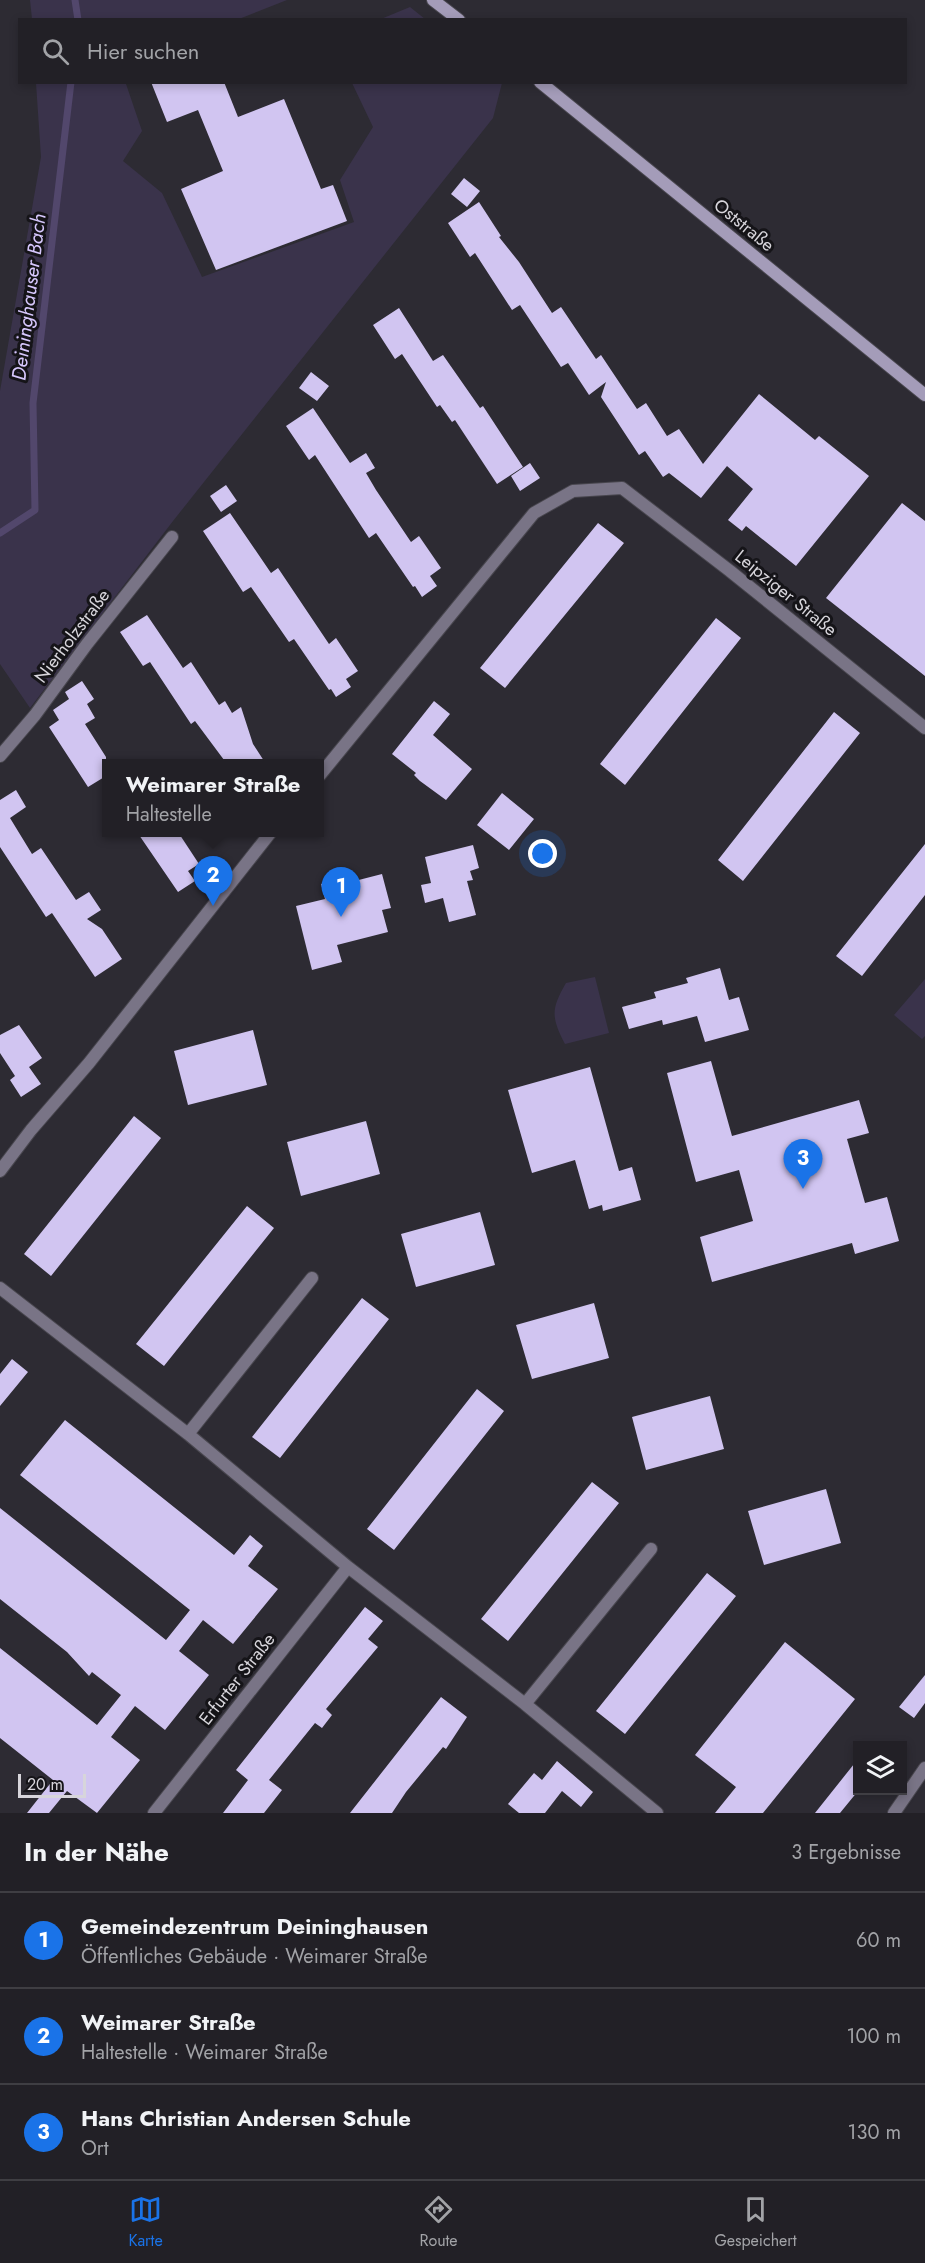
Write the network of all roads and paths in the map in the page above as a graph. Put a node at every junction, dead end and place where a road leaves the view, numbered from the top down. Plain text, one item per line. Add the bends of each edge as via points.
1 (433, 0) edge
2 (456, 18) edge
3 (542, 84) edge
4 (925, 395) edge
5 (172, 537) dead end
6 (925, 728) edge
7 (0, 756) edge
8 (324, 770) edge
9 (267, 837) edge
10 (0, 1171) edge
11 (312, 1278) dead end
12 (0, 1288) edge
13 (188, 1434) junction
14 (651, 1549) dead end
15 (348, 1567) junction
16 (525, 1704) junction
17 (925, 1768) edge
18 (154, 1813) edge
19 (657, 1813) edge
20 (894, 1813) edge

1 - 2 main road
3 - 4 main road, Oststraße
5 - 7 street, Nierholzstraße
6 - 8 street, Leipziger Straße via 622,488 573,491 534,513
9 - 10 street
11 - 13 street
12 - 13 street
13 - 15 street
14 - 16 street
15 - 16 street
15 - 18 street, Erfurter Straße
16 - 19 street
17 - 20 street

